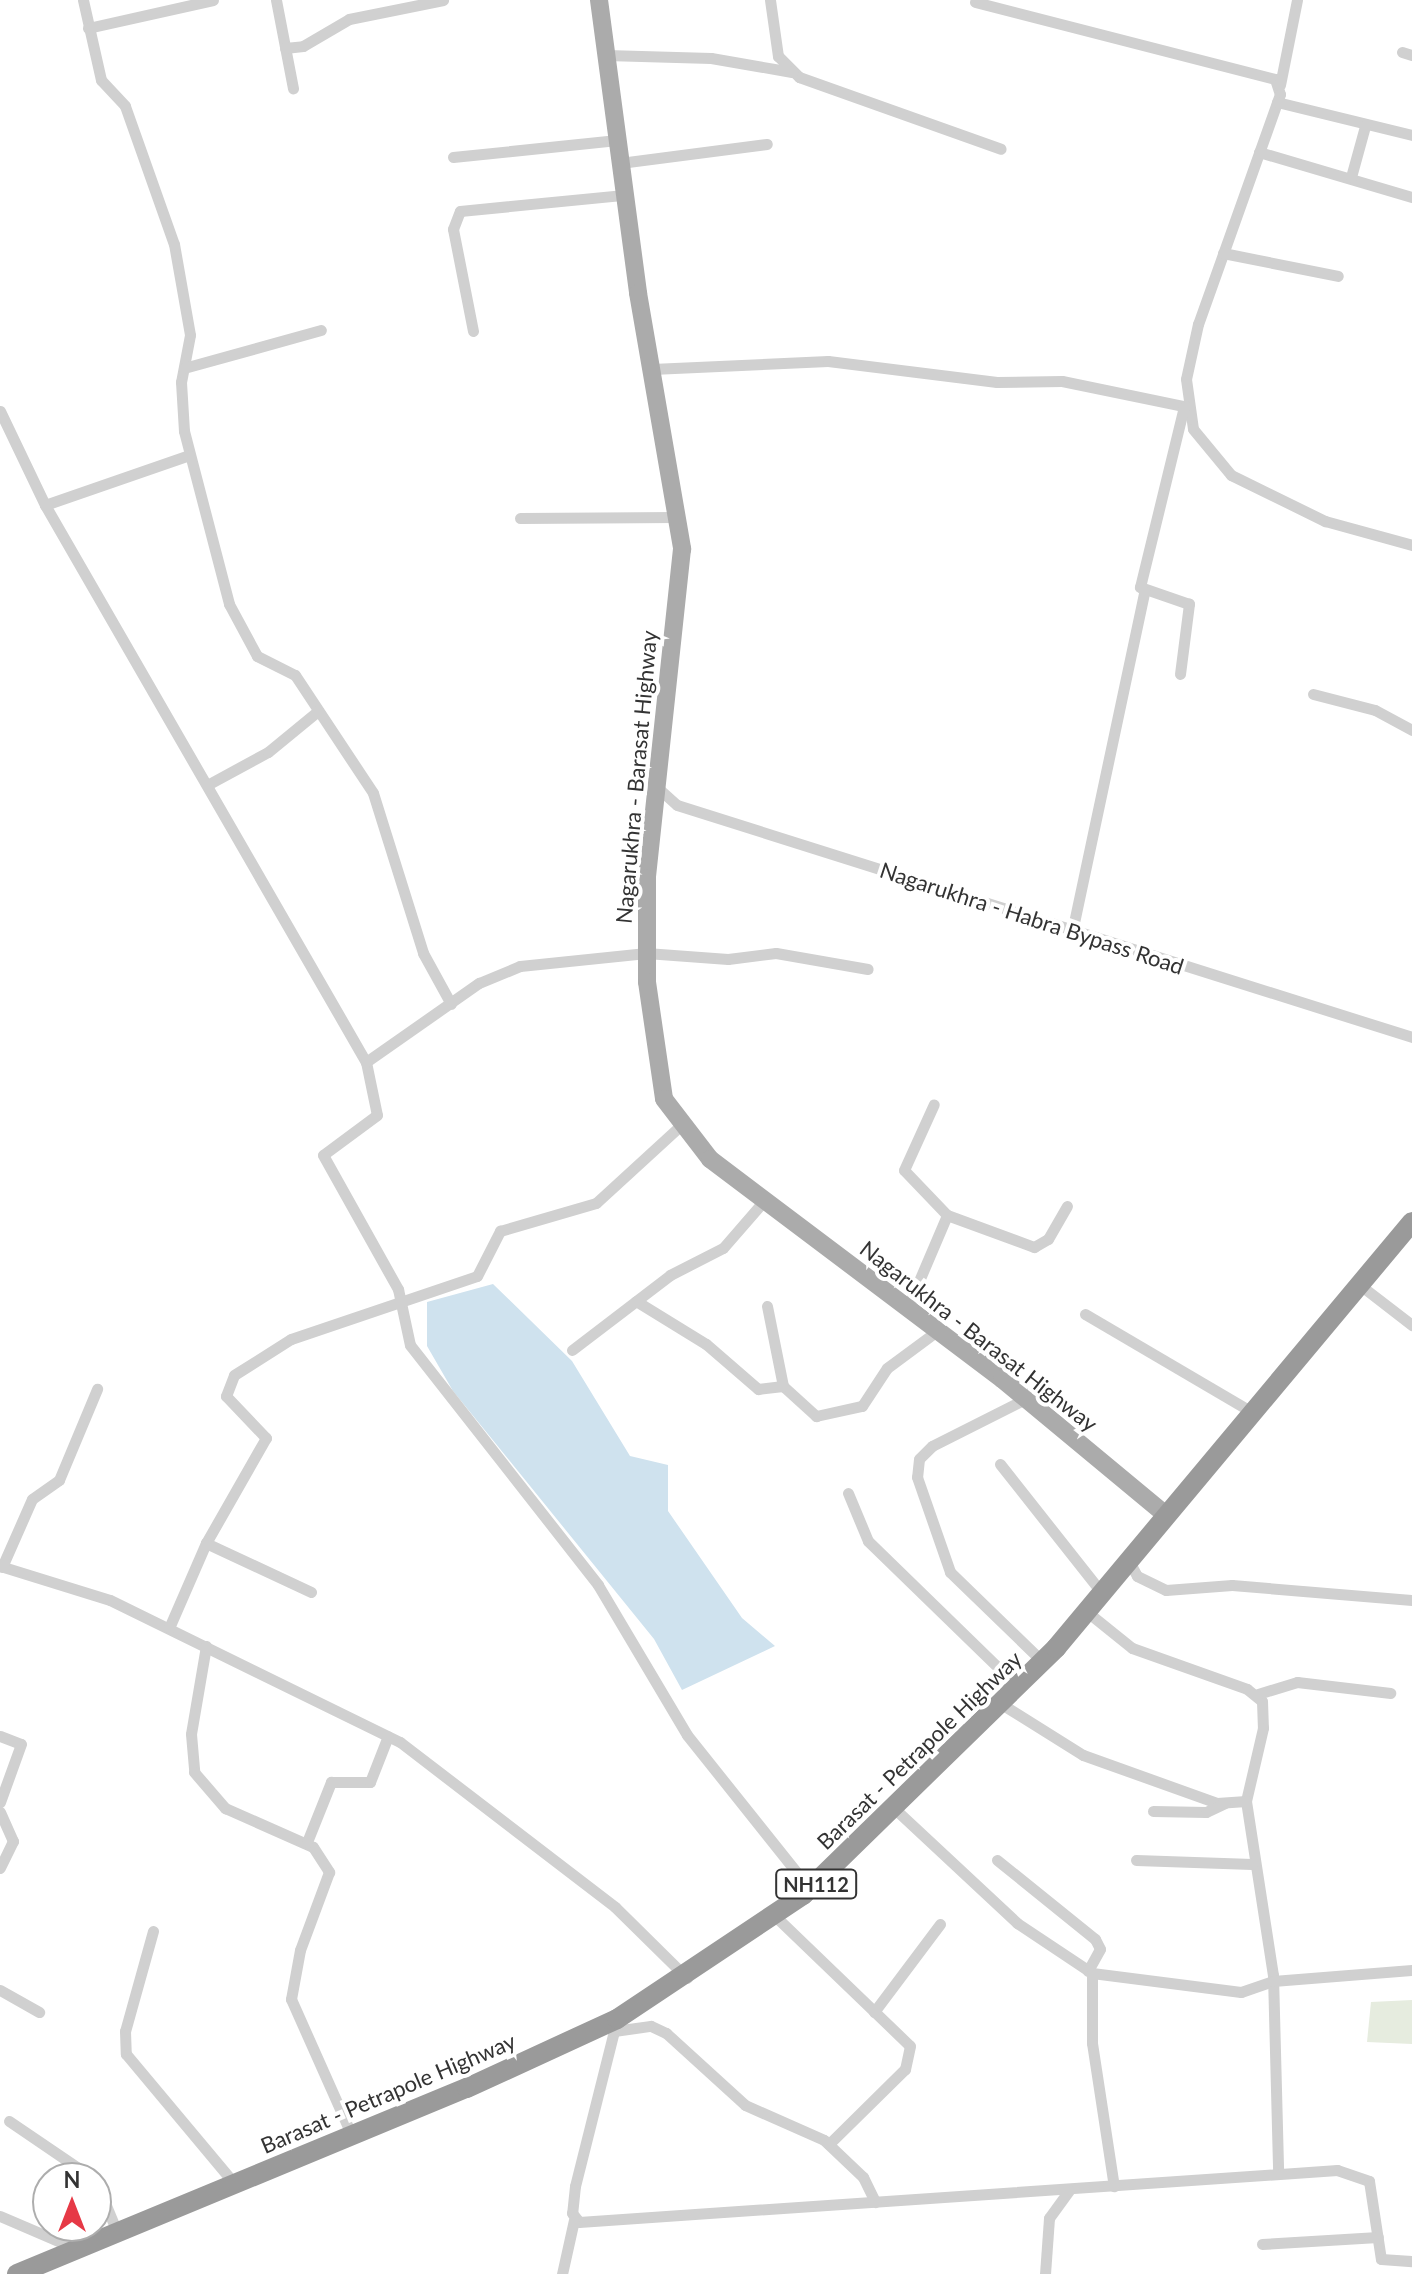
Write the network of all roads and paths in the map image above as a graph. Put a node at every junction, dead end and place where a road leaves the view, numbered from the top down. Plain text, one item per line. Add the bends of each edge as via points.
1 (83, 0) edge
2 (213, 0) edge
3 (276, 0) edge
4 (443, 0) edge
5 (599, 0) edge
6 (770, 0) edge
7 (1297, 0) edge
8 (975, 2) dead end
9 (88, 28) junction
10 (285, 48) junction
11 (606, 55) junction
12 (792, 72) junction
13 (1280, 85) junction
14 (293, 88) dead end
15 (1277, 102) junction
16 (1365, 126) junction
17 (1412, 135) edge
18 (617, 140) junction
19 (767, 144) dead end
20 (1001, 149) dead end
21 (1259, 152) junction
22 (453, 157) dead end
23 (620, 163) junction
24 (1351, 177) junction
25 (624, 195) junction
26 (1412, 197) edge
27 (1223, 253) junction
28 (1338, 276) dead end
29 (321, 330) dead end
30 (473, 331) dead end
31 (184, 368) junction
32 (652, 369) junction
33 (1185, 407) junction
34 (0, 411) edge
35 (189, 455) junction
36 (45, 505) junction
37 (677, 517) junction
38 (520, 518) dead end
39 (1412, 545) edge
40 (1144, 592) junction
41 (1180, 674) dead end
42 (1313, 694) dead end
43 (318, 711) junction
44 (1412, 730) edge
45 (209, 784) junction
46 (658, 788) junction
47 (677, 805) junction
48 (654, 809) junction
49 (1072, 932) junction
50 (646, 953) junction
51 (868, 969) dead end
52 (451, 1004) junction
53 (1412, 1037) edge
54 (366, 1062) junction
55 (934, 1104) dead end
56 (680, 1126) junction
57 (763, 1202) junction
58 (1067, 1206) dead end
59 (947, 1215) junction
60 (1412, 1222) edge
61 (1360, 1285) junction
62 (636, 1301) junction
63 (401, 1302) junction
64 (767, 1306) dead end
65 (907, 1309) junction
66 (1085, 1314) dead end
67 (1412, 1325) edge
68 (937, 1331) junction
69 (572, 1350) dead end
70 (783, 1386) junction
71 (97, 1389) dead end
72 (1025, 1399) junction
73 (1254, 1413) junction
74 (1000, 1464) dead end
75 (848, 1493) dead end
76 (1167, 1516) junction
77 (206, 1543) junction
78 (1129, 1561) junction
79 (1, 1566) edge
80 (311, 1592) dead end
81 (1102, 1593) junction
82 (1412, 1600) edge
83 (1086, 1611) junction
84 (169, 1628) junction
85 (206, 1646) junction
86 (1043, 1662) junction
87 (1019, 1688) junction
88 (1390, 1693) dead end
89 (1258, 1694) junction
90 (1003, 1705) junction
91 (0, 1736) edge
92 (388, 1736) junction
93 (1246, 1801) junction
94 (0, 1802) edge
95 (1225, 1803) junction
96 (896, 1810) junction
97 (1153, 1811) dead end
98 (0, 1812) edge
99 (307, 1842) junction
100 (997, 1860) dead end
101 (1136, 1860) dead end
102 (1252, 1864) junction
103 (0, 1868) edge
104 (810, 1889) junction
105 (775, 1916) junction
106 (940, 1924) dead end
107 (153, 1931) dead end
108 (1412, 1970) edge
109 (1090, 1972) junction
110 (687, 1978) junction
111 (1273, 1981) junction
112 (0, 1990) edge
113 (39, 2012) dead end
114 (874, 2012) junction
115 (616, 2025) junction
116 (9, 2121) dead end
117 (352, 2136) junction
118 (829, 2144) junction
119 (68, 2162) edge
120 (1278, 2172) junction
121 (234, 2183) junction
122 (1114, 2186) junction
123 (1069, 2190) junction
124 (875, 2202) junction
125 (0, 2216) edge
126 (574, 2220) junction
127 (112, 2221) edge
128 (117, 2232) junction
129 (1378, 2237) junction
130 (1262, 2244) dead end
131 (77, 2249) junction
132 (1412, 2261) edge
133 (1384, 2268) edge
134 (17, 2274) edge
135 (562, 2274) edge
136 (1045, 2274) edge

1 - 9 street
2 - 9 street
3 - 10 street
4 - 10 street via 349,19 303,46
5 - 11 main road, Nagarukhra - Barasat Highway
6 - 12 street via 778,56
7 - 13 street
8 - 13 street via 1266,73
9 - 31 street via 101,80 125,106 174,244 190,335
10 - 14 street
11 - 12 street via 711,58
11 - 18 main road, Nagarukhra - Barasat Highway
12 - 20 street
13 - 15 street
15 - 16 street
15 - 21 street
16 - 17 street
16 - 24 street
18 - 22 street
18 - 23 main road, Nagarukhra - Barasat Highway
19 - 23 street
21 - 24 street
21 - 27 street
23 - 25 main road, Nagarukhra - Barasat Highway
24 - 26 street
25 - 30 street via 454,216
25 - 32 main road, Nagarukhra - Barasat Highway
27 - 28 street
27 - 33 street via 1195,338
29 - 31 street
31 - 35 street
32 - 33 street via 828,361 997,382 1062,381
32 - 37 main road, Nagarukhra - Barasat Highway
33 - 39 street via 1193,429 1231,475 1325,521
33 - 40 street via 1142,566
34 - 36 street
35 - 36 street
35 - 43 street via 246,641 257,656 295,675
36 - 45 street
37 - 38 street
37 - 46 main road, Nagarukhra - Barasat Highway via 682,549
40 - 41 street via 1191,610
40 - 49 street
42 - 44 street via 1375,710
43 - 45 street via 268,752
43 - 52 street via 373,793 423,953
45 - 54 street
46 - 47 street, Nagarukhra - Habra Bypass Road
46 - 48 main road, Nagarukhra - Barasat Highway
47 - 48 street
47 - 49 street, Nagarukhra - Habra Bypass Road
48 - 50 main road, Nagarukhra - Barasat Highway
49 - 53 street, Nagarukhra - Habra Bypass Road
50 - 51 street via 728,959 776,953
50 - 52 street via 512,968
50 - 56 main road, Nagarukhra - Barasat Highway via 656,1075
52 - 54 street
54 - 63 street via 377,1115 323,1155
55 - 59 street via 904,1170
56 - 57 main road, Nagarukhra - Barasat Highway
56 - 63 street via 596,1203 500,1231 477,1276
57 - 62 street via 723,1248
57 - 65 main road, Nagarukhra - Barasat Highway
58 - 59 street via 1048,1239 1034,1247
59 - 65 street
60 - 61 highway, Barasat - Petrapole Highway / NH112
61 - 67 street
61 - 73 highway, Barasat - Petrapole Highway / NH112
62 - 69 street
62 - 70 street via 706,1344 758,1389
63 - 77 street via 264,1350 234,1375 226,1396 266,1438
63 - 104 street via 406,1334 425,1371 598,1585 687,1735
64 - 70 street
65 - 68 main road, Nagarukhra - Barasat Highway
66 - 73 street
68 - 70 street via 887,1368 862,1406 816,1416
68 - 72 main road, Nagarukhra - Barasat Highway
71 - 79 street via 59,1480 32,1499
72 - 76 main road, Nagarukhra - Barasat Highway
72 - 86 street via 932,1446 919,1459 917,1477 950,1572
73 - 76 highway, Barasat - Petrapole Highway / NH112
74 - 81 street
75 - 87 street via 868,1541
76 - 78 highway, Barasat - Petrapole Highway / NH112
77 - 80 street
77 - 84 street
78 - 81 highway, Barasat - Petrapole Highway / NH112
78 - 82 street via 1137,1576 1166,1590 1232,1585
79 - 84 street via 70,1583
81 - 83 highway, Barasat - Petrapole Highway / NH112
83 - 86 highway, Barasat - Petrapole Highway / NH112
83 - 89 street via 1132,1648
84 - 85 street
85 - 92 street
85 - 99 street via 191,1734 194,1772 225,1808
86 - 87 highway, Barasat - Petrapole Highway / NH112
87 - 90 highway, Barasat - Petrapole Highway / NH112
88 - 89 street via 1297,1682
89 - 93 street via 1265,1712
90 - 95 street via 1083,1755
90 - 96 highway, Barasat - Petrapole Highway / NH112
91 - 94 street via 21,1744
92 - 99 street via 370,1782 331,1782
92 - 110 street via 586,1883
93 - 95 street
93 - 102 street
95 - 97 street via 1206,1812
96 - 104 highway, Barasat - Petrapole Highway / NH112
96 - 109 street via 1017,1923
98 - 103 street via 13,1841
99 - 117 street via 329,1872 300,1950 291,1999
100 - 109 street via 1095,1939 1100,1949
101 - 102 street
102 - 111 street
104 - 105 highway, Barasat - Petrapole Highway / NH112
105 - 110 highway, Barasat - Petrapole Highway / NH112
105 - 114 street
106 - 114 street
107 - 121 street via 125,2031 126,2054
108 - 111 street
109 - 111 street via 1241,1992
109 - 122 street via 1092,2043
110 - 115 highway, Barasat - Petrapole Highway / NH112
111 - 120 street
112 - 113 street
114 - 118 street via 907,2040 910,2061
115 - 117 highway, Barasat - Petrapole Highway / NH112
115 - 118 street via 656,2027 745,2105
115 - 126 street via 575,2186
116 - 119 street
117 - 121 highway, Barasat - Petrapole Highway / NH112
118 - 124 street via 863,2177
120 - 122 street
120 - 129 street via 1364,2176
121 - 128 highway, Barasat - Petrapole Highway / NH112
122 - 123 street
123 - 124 street
123 - 136 street via 1049,2218
124 - 126 street via 622,2224
125 - 131 street
126 - 135 street
127 - 128 street
128 - 131 highway, Barasat - Petrapole Highway / NH112
129 - 130 street
129 - 133 street
131 - 134 highway, Barasat - Petrapole Highway / NH112
132 - 133 street

